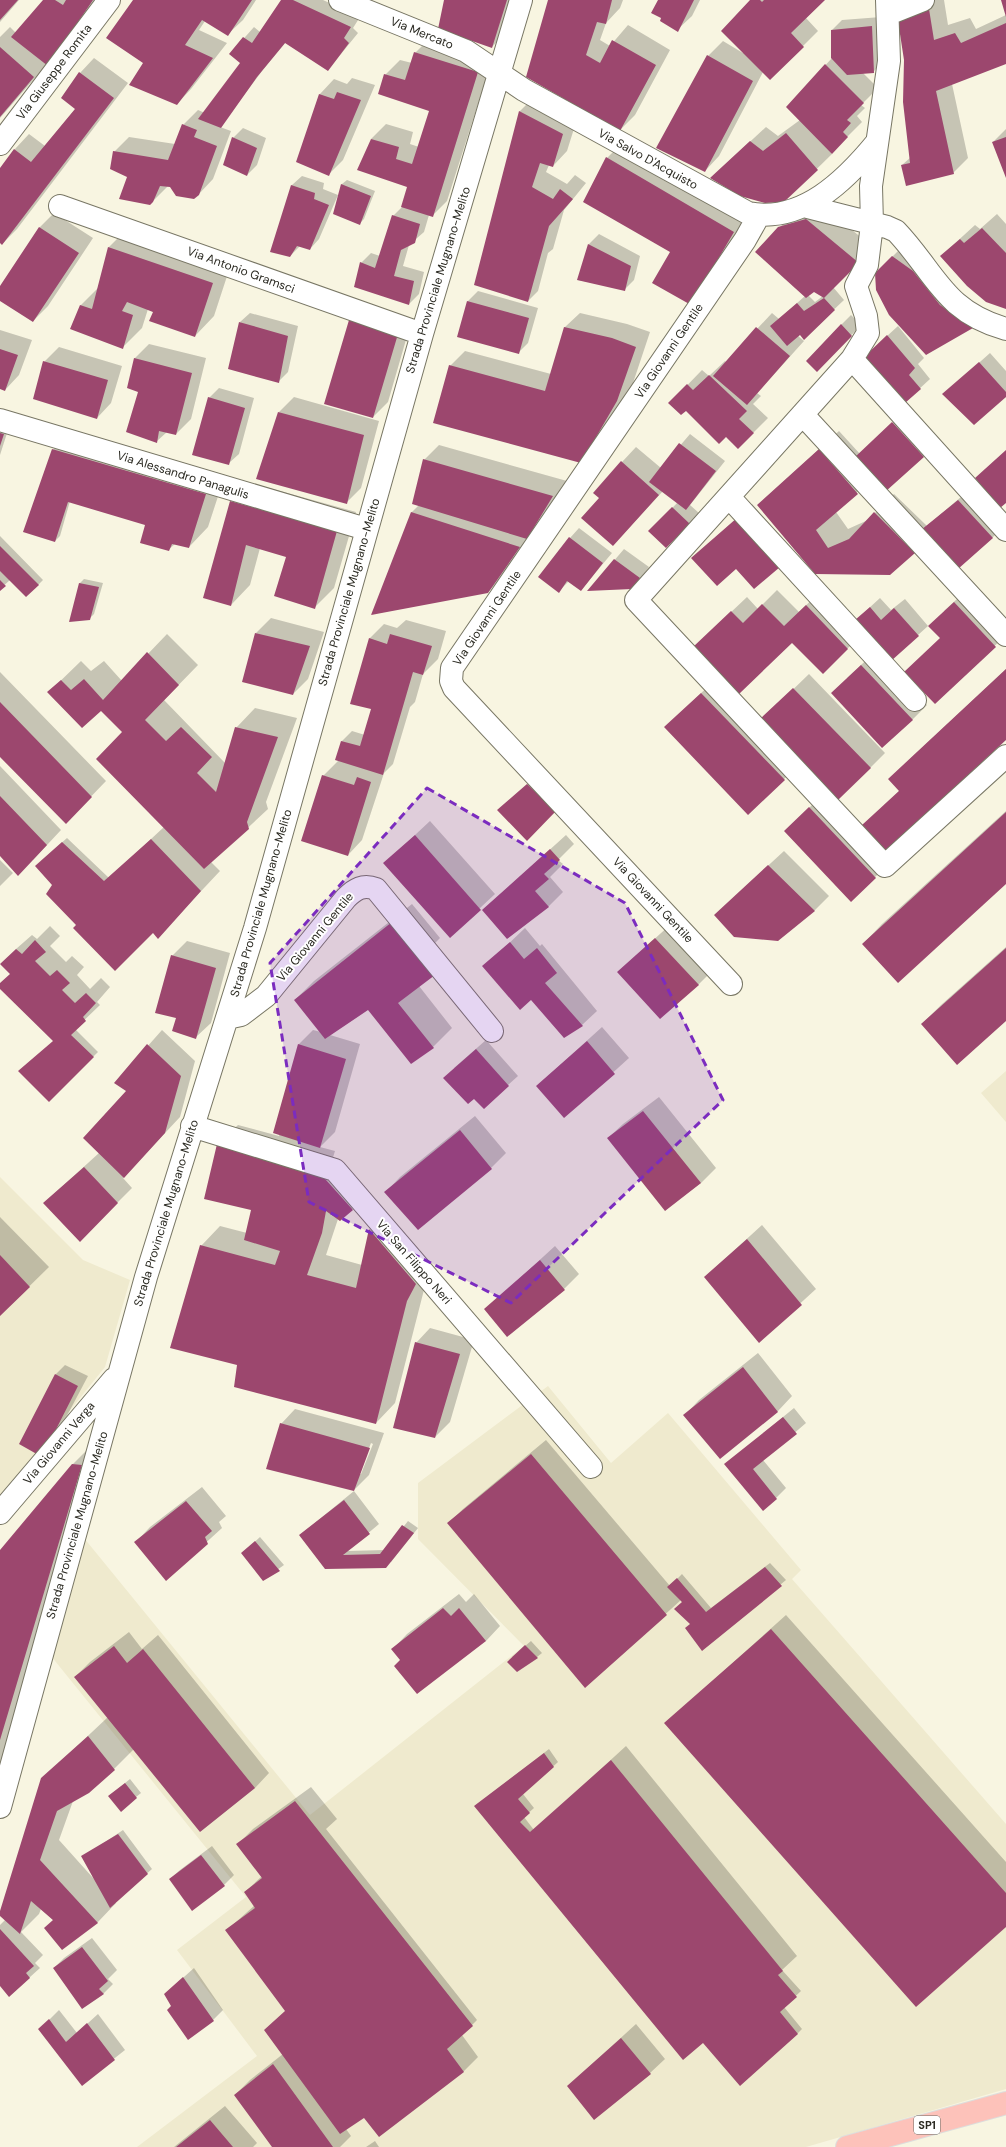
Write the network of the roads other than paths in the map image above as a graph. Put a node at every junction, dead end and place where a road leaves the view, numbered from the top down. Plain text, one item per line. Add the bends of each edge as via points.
1 (109, 0) edge
2 (340, 0) edge
3 (521, 0) edge
4 (923, 0) edge
5 (888, 7) edge
6 (500, 73) junction
7 (877, 142) junction
8 (0, 144) edge
9 (60, 206) dead end
10 (804, 206) junction
11 (759, 215) junction
12 (872, 224) junction
13 (1006, 329) edge
14 (422, 334) junction
15 (852, 359) junction
16 (803, 415) junction
17 (0, 420) edge
18 (729, 497) junction
19 (366, 529) junction
20 (1006, 530) edge
21 (1006, 635) edge
22 (915, 700) dead end
23 (1006, 756) edge
24 (731, 984) dead end
25 (227, 1018) junction
26 (492, 1031) dead end
27 (192, 1126) junction
28 (119, 1373) junction
29 (591, 1467) dead end
30 (0, 1513) edge
31 (0, 1807) edge
32 (1006, 2103) edge
33 (847, 2147) edge

1 - 8 street, Via Giuseppe Romita
2 - 6 street, Via Mercato via 466,51
3 - 6 street, Strada Provinciale Mugnano-Melito
4 - 5 street
5 - 7 street via 889,61
6 - 11 street, Via Salvo D'Acquisto via 524,90 739,209
6 - 14 street, Strada Provinciale Mugnano-Melito
7 - 10 street, Via Salvo D'Acquisto via 861,161 826,193
7 - 12 street via 871,186
9 - 14 street, Via Antonio Gramsci
10 - 11 street, Via Salvo D'Acquisto
10 - 12 street
11 - 24 street, Via Giovanni Gentile via 745,240 452,668 450,676 454,688
12 - 13 street via 896,231 954,302 992,325
12 - 15 street via 867,265 856,286 866,316 868,333
14 - 19 street, Strada Provinciale Mugnano-Melito
15 - 16 street
15 - 20 street
16 - 18 street
16 - 21 street
17 - 19 street, Via Alessandro Panagulis
18 - 22 street
18 - 23 street via 636,600 884,866
19 - 25 street, Strada Provinciale Mugnano-Melito via 257,921
25 - 26 street, Via Giovanni Gentile via 241,1014 266,996 346,898 356,889 368,886 376,889
25 - 27 street, Strada Provinciale Mugnano-Melito
27 - 28 street, Strada Provinciale Mugnano-Melito via 159,1229
27 - 29 street, Via San Filippo Neri via 335,1170
28 - 30 street, Via Giovanni Verga
28 - 31 street, Strada Provinciale Mugnano-Melito
32 - 33 main road, SP1

